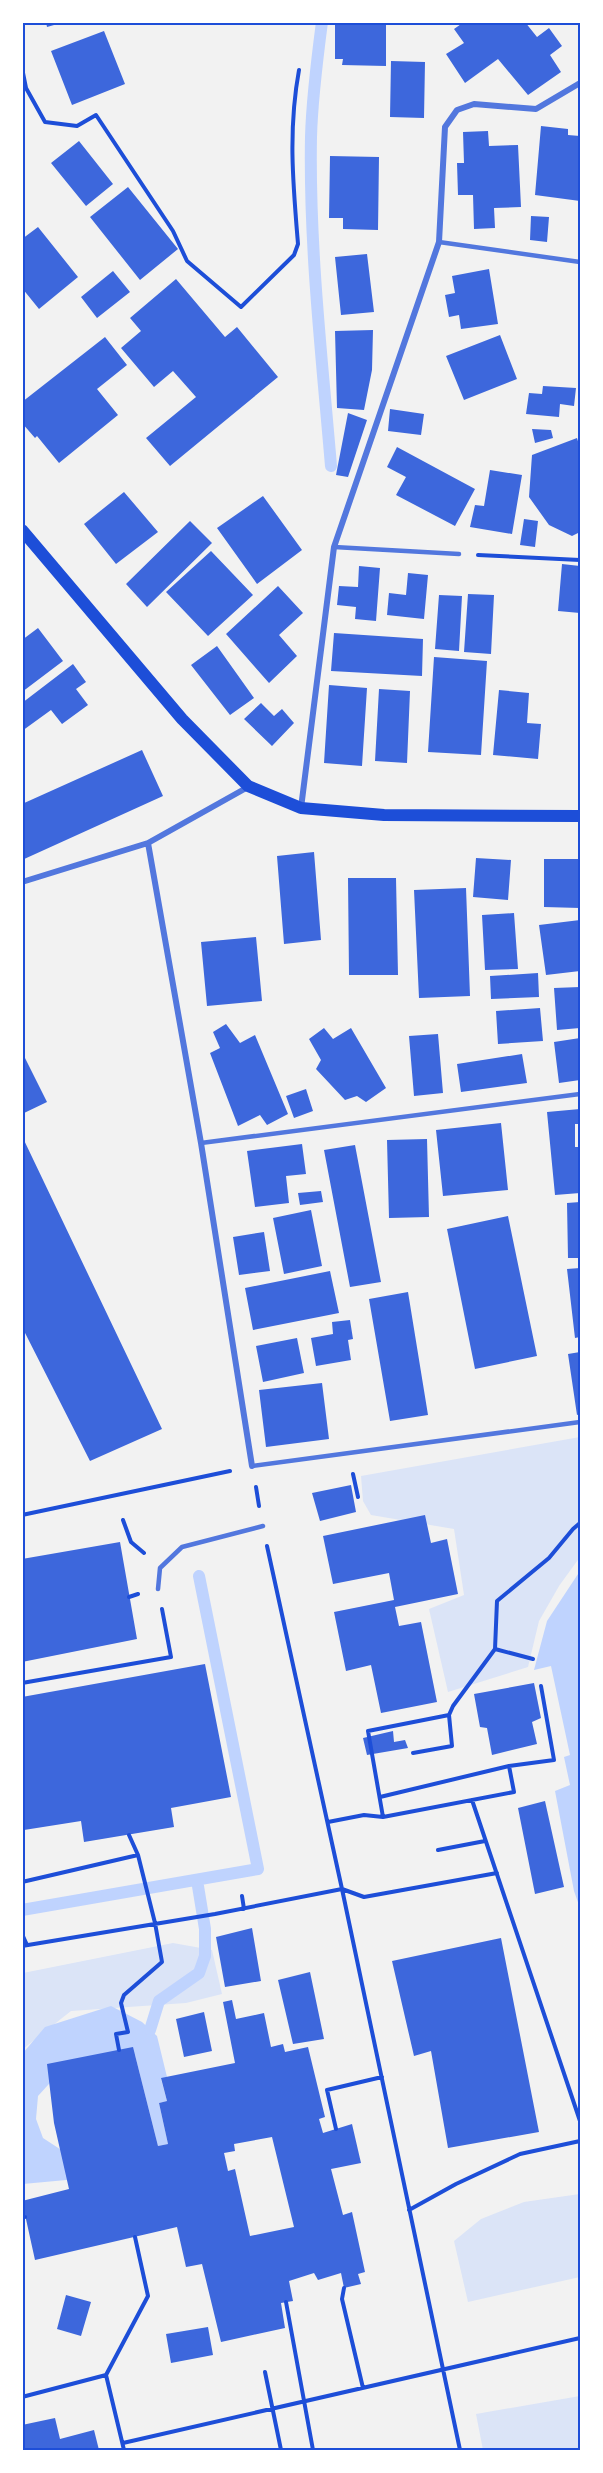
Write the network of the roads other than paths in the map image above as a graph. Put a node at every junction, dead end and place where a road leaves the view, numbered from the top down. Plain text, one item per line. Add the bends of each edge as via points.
1 (580, 83) edge
2 (439, 242) junction
3 (580, 262) edge
4 (22, 530) edge
5 (334, 547) junction
6 (459, 554) road end
7 (248, 786) junction
8 (301, 808) junction
9 (580, 816) edge
10 (148, 843) junction
11 (22, 882) edge
12 (580, 1094) edge
13 (201, 1143) junction
14 (580, 1422) edge
15 (252, 1466) joint
16 (263, 1526) road end
17 (158, 1589) road end

1 - 2 street via 536,109 474,104 457,110 445,127
2 - 3 lane
2 - 5 street
4 - 7 main road via 182,719
5 - 6 lane
5 - 8 street
7 - 8 main road
7 - 10 street
8 - 9 main road via 384,815
10 - 11 street
10 - 13 street
12 - 13 lane
13 - 15 street
14 - 15 lane
16 - 17 lane via 182,1546 160,1568

